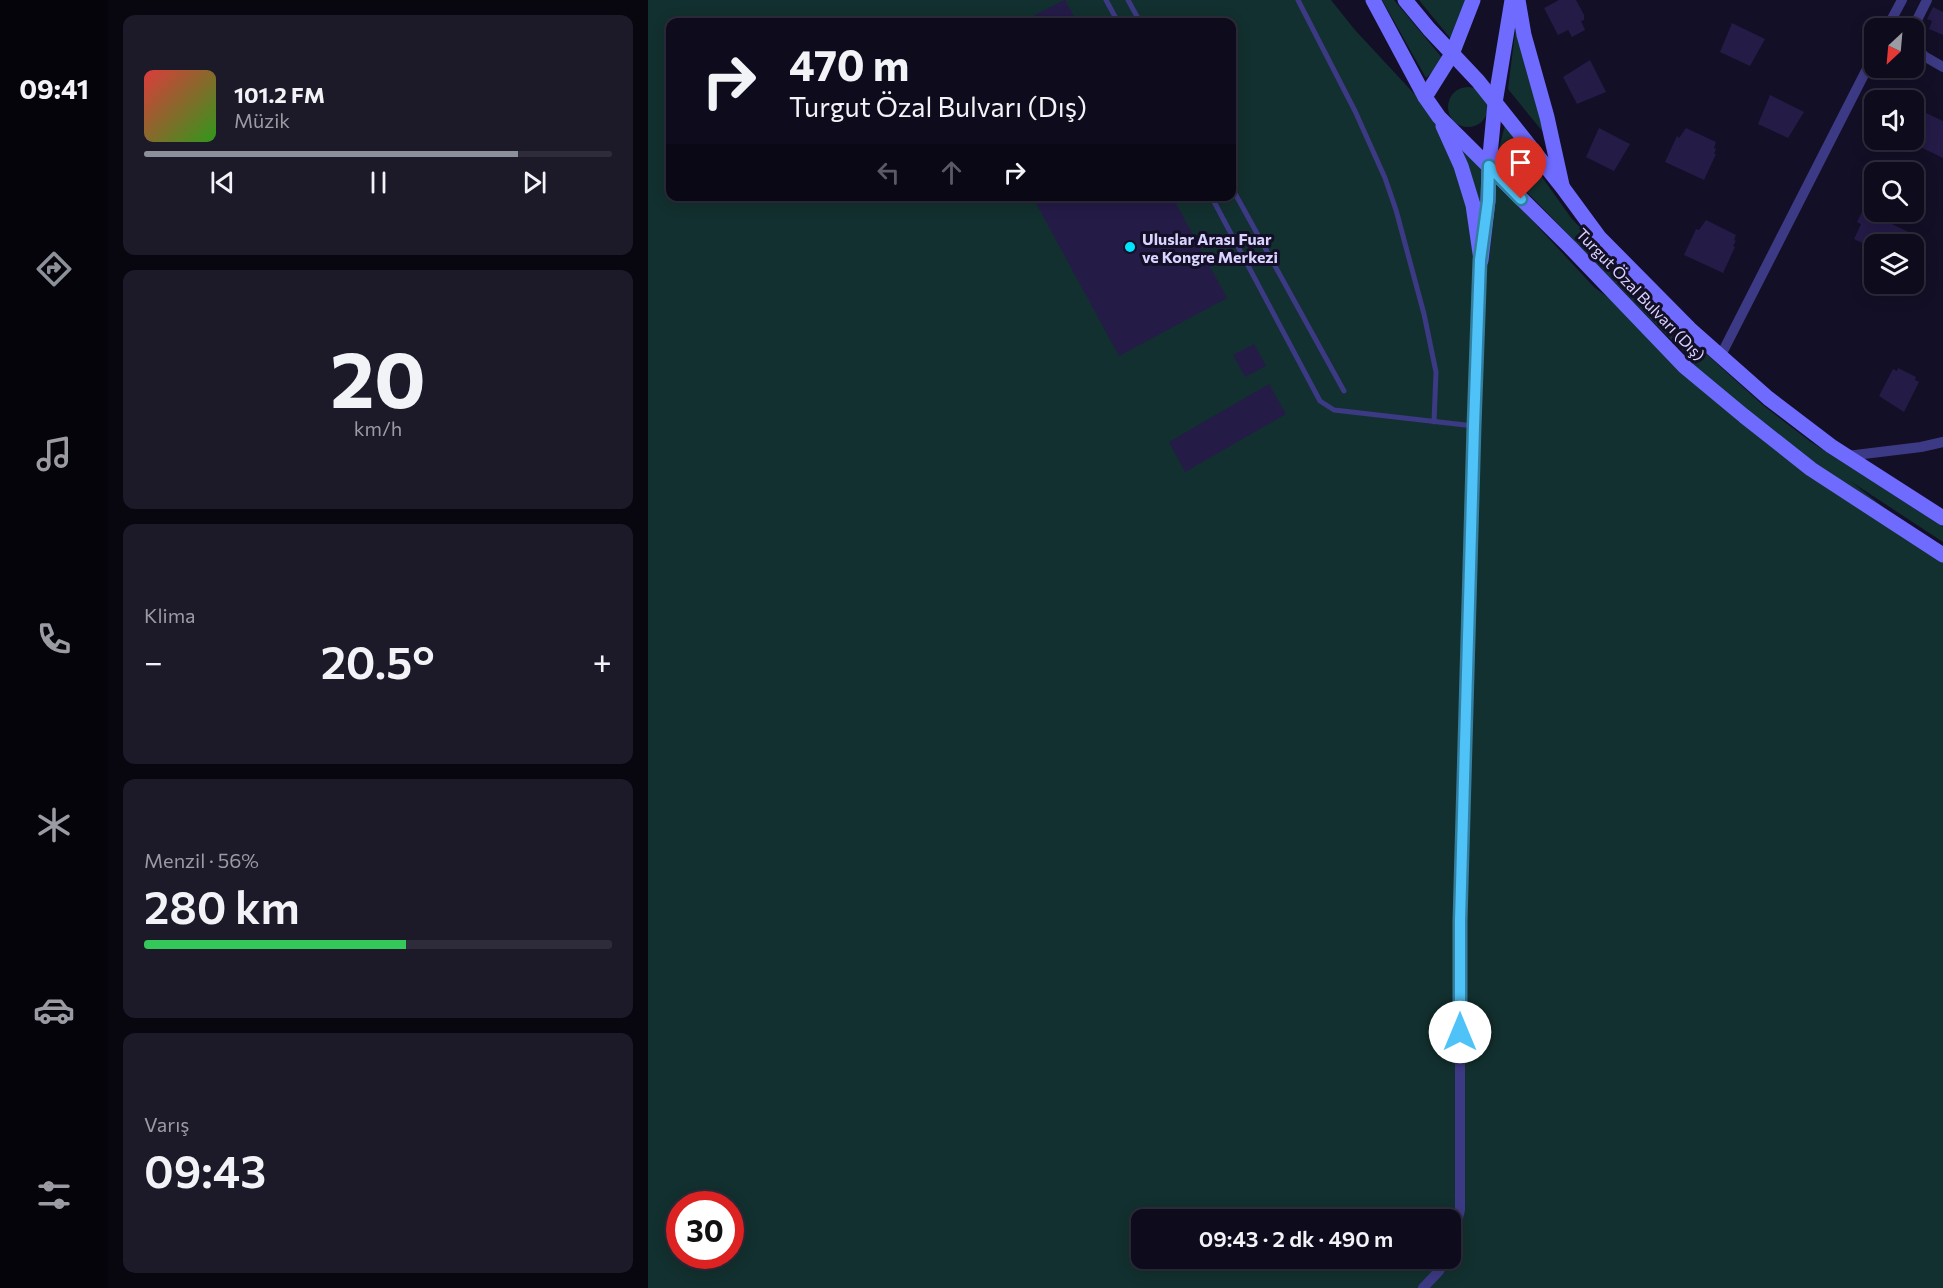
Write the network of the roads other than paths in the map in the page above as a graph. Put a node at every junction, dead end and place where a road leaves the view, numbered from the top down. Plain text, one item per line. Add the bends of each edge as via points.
1 (1106, 0) edge
2 (1128, 0) edge
3 (1298, 0) edge
4 (1373, 0) edge
5 (1405, 0) edge
6 (1473, 0) edge
7 (1512, 0) edge
8 (1518, 0) edge
9 (1902, 0) edge
10 (1927, 0) edge
11 (1116, 18) edge
12 (1138, 18) edge
13 (1892, 18) edge
14 (1918, 18) edge
15 (1452, 54) junction
16 (1924, 56) edge
17 (1943, 67) edge
18 (1864, 74) edge
19 (1425, 97) junction
20 (1495, 103) junction
21 (1439, 117) junction
22 (1489, 166) junction
23 (1563, 188) junction
24 (1236, 195) edge
25 (1214, 201) edge
26 (1480, 260) junction
27 (1720, 357) junction
28 (1344, 391) dead end
29 (1434, 422) junction
30 (1474, 426) junction
31 (1943, 442) edge
32 (1847, 456) junction
33 (1943, 518) edge
34 (1943, 555) edge
35 (1460, 1209) edge
36 (1440, 1269) edge
37 (1425, 1287) edge

1 - 11 lane
2 - 12 lane
3 - 29 lane via 1355,111 1396,210 1436,372
4 - 19 main road, Turgut Özal Bulvarı (Dış)
5 - 15 main road, Turgut Özal Bulvarı (Dış)
6 - 15 main road
7 - 20 main road
8 - 23 main road
9 - 13 street
10 - 14 street
15 - 19 main road
15 - 20 main road, Turgut Özal Bulvarı (Dış)
16 - 17 street
18 - 27 street
19 - 21 main road, Turgut Özal Bulvarı (Dış)
20 - 22 main road
20 - 23 main road, Turgut Özal Bulvarı (Dış)
21 - 22 main road, Turgut Özal Bulvarı (Dış)
21 - 26 main road via 1473,205
22 - 26 main road
22 - 34 main road, Turgut Özal Bulvarı (Dış) via 1685,367 1811,469
23 - 27 main road, Turgut Özal Bulvarı (Dış) via 1599,237
24 - 28 lane
25 - 29 lane via 1320,401 1334,410
26 - 30 street
27 - 32 main road, Turgut Özal Bulvarı (Dış)
29 - 30 lane
30 - 35 street via 1460,921
31 - 32 street
32 - 33 main road, Turgut Özal Bulvarı (Dış)
36 - 37 street

